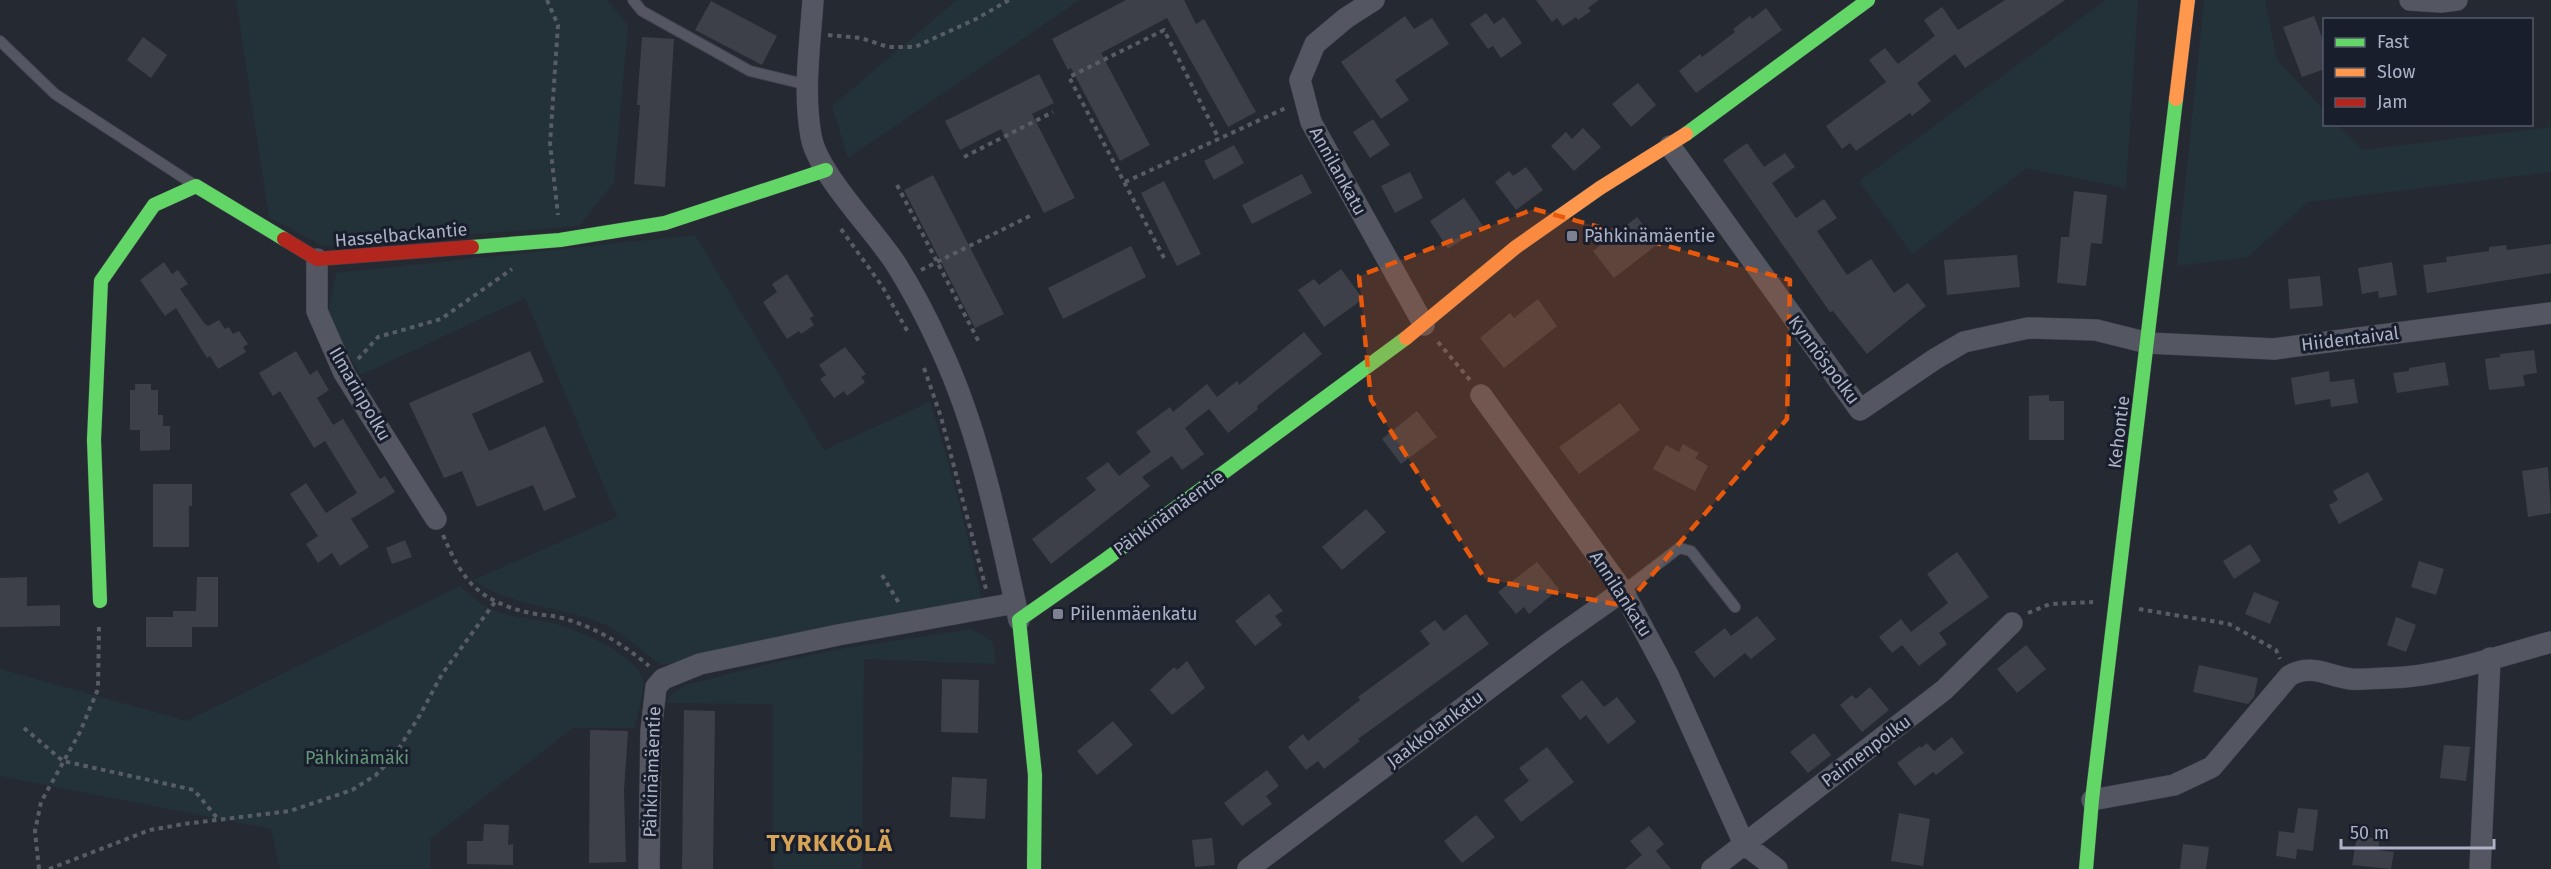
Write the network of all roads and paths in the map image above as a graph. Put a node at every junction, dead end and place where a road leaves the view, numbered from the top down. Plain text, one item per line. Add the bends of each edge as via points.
1 (547, 0) edge
2 (633, 0) edge
3 (813, 0) edge
4 (1009, 0) edge
5 (1374, 0) edge
6 (1868, 0) edge
7 (2188, 0) edge
8 (2410, 0) edge
9 (2457, 0) edge
10 (810, 34) junction
11 (0, 41) edge
12 (808, 85) junction
13 (1305, 99) junction
14 (1053, 112) dead end
15 (1219, 139) junction
16 (1670, 146) junction
17 (964, 157) dead end
18 (826, 170) junction
19 (1125, 182) junction
20 (897, 185) dead end
21 (196, 186) junction
22 (1034, 214) dead end
23 (840, 228) dead end
24 (560, 240) junction
25 (526, 242) junction
26 (1164, 258) dead end
27 (318, 260) junction
28 (937, 261) junction
29 (904, 278) junction
30 (2551, 313) edge
31 (1429, 330) junction
32 (914, 343) dead end
33 (2148, 343) junction
34 (980, 344) dead end
35 (922, 362) dead end
36 (344, 373) junction
37 (1481, 395) joint
38 (436, 519) joint
39 (882, 575) dead end
40 (1623, 591) junction
41 (100, 601) joint
42 (495, 602) junction
43 (2116, 605) junction
44 (1735, 607) dead end
45 (990, 608) junction
46 (1017, 612) junction
47 (910, 621) junction
48 (2012, 624) joint
49 (2551, 642) edge
50 (2490, 658) junction
51 (2289, 676) junction
52 (663, 679) junction
53 (24, 728) dead end
54 (63, 761) junction
55 (2092, 800) junction
56 (218, 820) junction
57 (1744, 844) junction
58 (39, 869) edge
59 (49, 869) edge
60 (649, 869) edge
61 (1034, 869) edge
62 (1248, 869) edge
63 (1712, 869) edge
64 (1777, 869) edge
65 (2086, 869) edge
66 (2480, 869) edge

1 - 24 path via 558,25 550,144
2 - 12 lane via 642,11 750,71
3 - 10 street
4 - 10 path via 915,47 888,47 861,38
5 - 13 street, Annilankatu via 1315,44 1300,80
6 - 16 street, Pähkinämäentie
7 - 33 street, Kehontie
8 - 9 street
10 - 12 street
11 - 21 lane via 55,94
12 - 18 street via 811,138
13 - 15 path
13 - 31 street, Annilankatu via 1311,122
14 - 17 path
15 - 19 path
15 - 19 path via 1164,30 1069,77
16 - 31 street, Pähkinämäentie via 1600,188 1516,247
16 - 33 street, Kynnöspolku via 1860,410 1964,342 2004,331 2053,327 2096,330
18 - 24 street, Hasselbackantie via 665,223
18 - 29 street
19 - 26 path
20 - 28 path
21 - 27 street, Hasselbackantie
21 - 41 street via 154,205 101,281 94,440
22 - 28 path
23 - 32 path via 882,286
24 - 25 street, Hasselbackantie
25 - 27 street, Hasselbackantie
25 - 36 path via 514,267 441,319 378,338
27 - 36 street, Ilmarinpolku via 317,311
28 - 29 path
28 - 34 path
29 - 46 street via 954,379 981,465
30 - 33 street, Hiidentaival via 2274,349
31 - 37 path
31 - 46 street, Pähkinämäentie via 1105,560
33 - 43 street, Kehontie
35 - 45 path via 941,417
36 - 38 street, Ilmarinpolku
37 - 40 street, Annilankatu
38 - 42 path via 454,561 470,584
39 - 47 path
40 - 44 lane via 1679,548 1691,551
40 - 57 street, Annilankatu via 1668,675
40 - 62 street, Jaakkolankatu
41 - 54 path via 98,689
42 - 52 path via 595,630 627,648
42 - 56 path via 442,674 394,756 376,775 352,790 290,811
43 - 48 path via 2081,601 2050,604
43 - 51 path via 2229,624 2276,650
43 - 55 street, Kehontie
45 - 46 street, Pähkinämäentie
45 - 47 street, Pähkinämäentie
46 - 61 street via 1034,752
47 - 52 street, Pähkinämäentie via 700,664
48 - 57 street, Paimenpolku via 1944,690
49 - 50 street
50 - 51 street via 2398,678 2351,679 2322,670 2299,670
50 - 66 street
51 - 55 street via 2212,767 2174,785
52 - 60 street, Pähkinämäentie via 656,687 651,731
53 - 54 path
54 - 56 path via 194,790
54 - 58 path via 41,802 35,831
55 - 65 street, Kehontie
56 - 59 path via 150,830
57 - 63 street, Paimenpolku
57 - 64 street, Annilankatu

